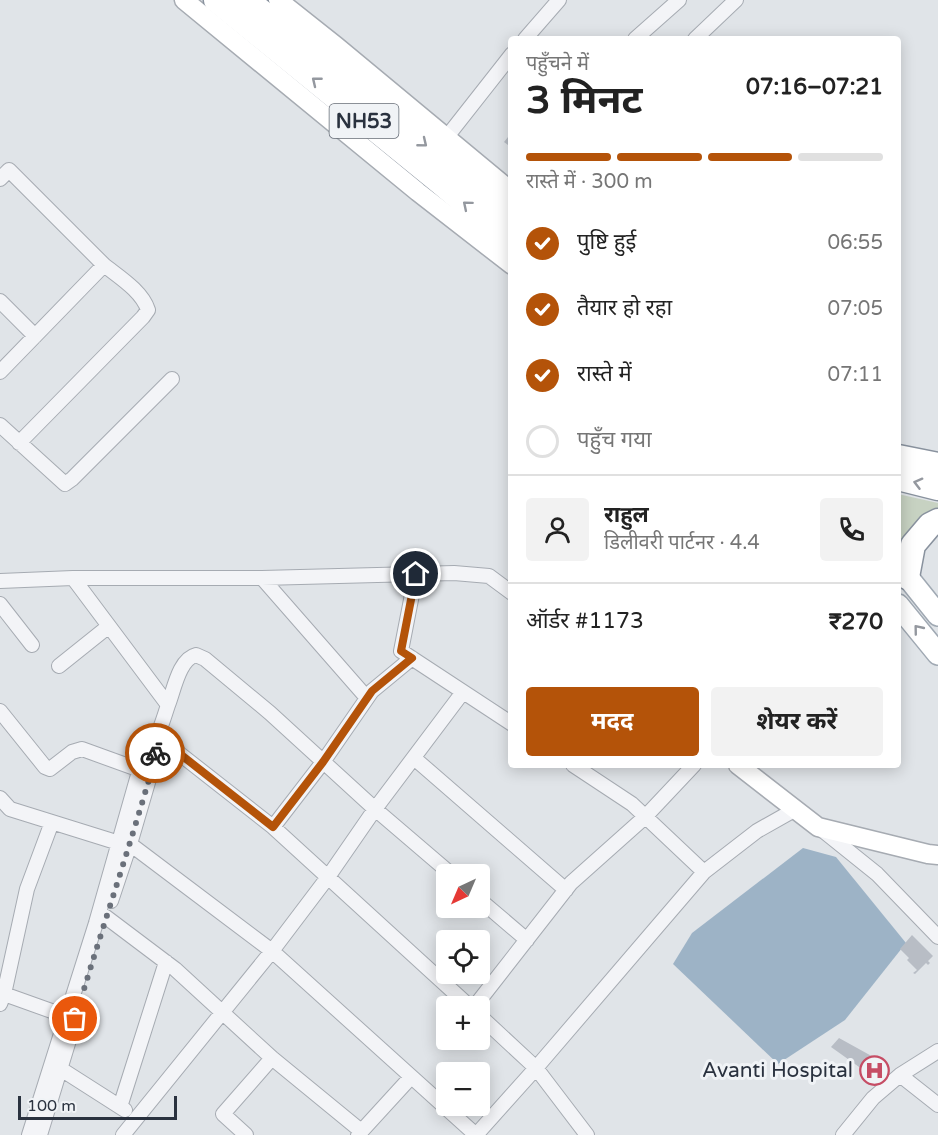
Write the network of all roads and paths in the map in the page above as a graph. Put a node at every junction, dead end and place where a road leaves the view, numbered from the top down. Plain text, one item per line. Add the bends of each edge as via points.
1 (184, 0) edge
2 (216, 0) edge
3 (247, 0) edge
4 (559, 0) edge
5 (680, 0) edge
6 (736, 0) edge
7 (290, 3) edge
8 (528, 36) edge
9 (638, 36) edge
10 (698, 36) edge
11 (508, 59) edge
12 (446, 138) junction
13 (0, 179) edge
14 (508, 189) edge
15 (508, 211) edge
16 (508, 240) edge
17 (508, 263) edge
18 (104, 265) junction
19 (0, 301) edge
20 (35, 336) junction
21 (0, 372) edge
22 (172, 379) dead end
23 (0, 426) edge
24 (19, 443) junction
25 (901, 445) edge
26 (901, 458) edge
27 (938, 459) edge
28 (938, 465) edge
29 (901, 479) edge
30 (938, 488) edge
31 (938, 521) edge
32 (903, 571) edge
33 (416, 574) junction
34 (73, 578) junction
35 (262, 578) junction
36 (0, 581) edge
37 (508, 590) edge
38 (0, 604) edge
39 (901, 609) edge
40 (938, 615) edge
41 (109, 626) junction
42 (32, 645) dead end
43 (938, 654) edge
44 (412, 658) junction
45 (59, 666) dead end
46 (463, 692) junction
47 (368, 698) junction
48 (168, 705) junction
49 (0, 711) edge
50 (508, 721) edge
51 (154, 741) junction
52 (414, 758) junction
53 (323, 762) junction
54 (578, 768) edge
55 (691, 768) edge
56 (742, 768) edge
57 (140, 770) junction
58 (0, 798) edge
59 (375, 809) junction
60 (796, 809) junction
61 (5, 814) edge
62 (645, 817) junction
63 (52, 822) junction
64 (273, 827) junction
65 (818, 827) junction
66 (124, 843) junction
67 (938, 855) edge
68 (439, 864) edge
69 (704, 872) junction
70 (328, 877) junction
71 (566, 890) junction
72 (490, 909) edge
73 (102, 915) junction
74 (938, 937) edge
75 (527, 940) junction
76 (272, 951) junction
77 (166, 962) junction
78 (458, 996) edge
79 (484, 996) edge
80 (1, 998) edge
81 (223, 1012) junction
82 (71, 1017) junction
83 (490, 1025) edge
84 (938, 1051) edge
85 (272, 1058) junction
86 (56, 1066) junction
87 (536, 1068) junction
88 (900, 1076) junction
89 (411, 1077) junction
90 (938, 1105) edge
91 (120, 1107) junction
92 (137, 1118) junction
93 (360, 1133) edge
94 (29, 1135) edge
95 (39, 1135) edge
96 (123, 1135) edge
97 (246, 1135) edge
98 (587, 1135) edge
99 (843, 1135) edge

1 - 17 street
16 -> 2 highway, NH53
3 -> 15 highway, NH53
4 - 8 street
5 - 9 street
6 - 10 street
7 - 12 street
11 - 12 street
12 - 14 street
13 - 18 street via 9,170
18 - 20 street
18 - 24 street via 145,302 148,310
19 - 20 street
20 - 21 street
22 - 24 street via 64,484
23 - 24 street
25 - 27 street
26 - 28 highway
30 -> 29 highway
31 - 32 highway via 913,545
32 - 40 main road
33 - 35 street
33 - 37 street via 489,576
33 - 44 street via 401,651
34 - 35 street
34 - 36 street
34 - 41 street
35 - 47 street
38 - 42 street
43 -> 39 main road
41 - 45 street
41 - 48 street
44 - 46 street
44 - 47 street
46 - 50 street
46 - 52 street
47 - 53 street
48 - 51 street
48 - 53 street via 182,666 196,655 270,713
49 - 57 street via 45,767 50,769 82,749
51 - 57 street via 144,754
51 - 64 street
51 - 66 street via 156,755
52 - 59 street
52 - 71 street
53 - 59 street
53 - 64 street
54 - 62 street
55 - 62 street
56 - 60 street
57 - 66 street
58 - 61 street
59 - 68 street
59 - 70 street
60 - 65 street
60 - 69 street via 757,831
61 - 63 street
62 - 69 street
62 - 71 street
63 - 66 street
63 - 80 street via 27,889
64 - 70 street
65 - 67 street
65 - 74 street via 877,874
66 - 73 street
66 - 76 street
69 - 87 street
70 - 76 street
70 - 78 street
71 - 75 street
72 - 75 street
73 - 77 street
73 - 82 street
75 - 79 street
76 - 81 street
76 - 89 street
77 - 81 street
77 - 91 street
80 - 82 street
81 - 85 street
81 - 92 street
82 - 86 street
83 - 87 street
84 - 88 street
85 - 93 street
85 - 97 street via 223,1114
86 - 91 street
86 - 94 street
86 - 95 street
87 - 89 street via 476,1135
87 - 98 street
88 - 90 street
88 - 99 street via 873,1098
89 - 93 street
91 - 92 street
92 - 96 street

